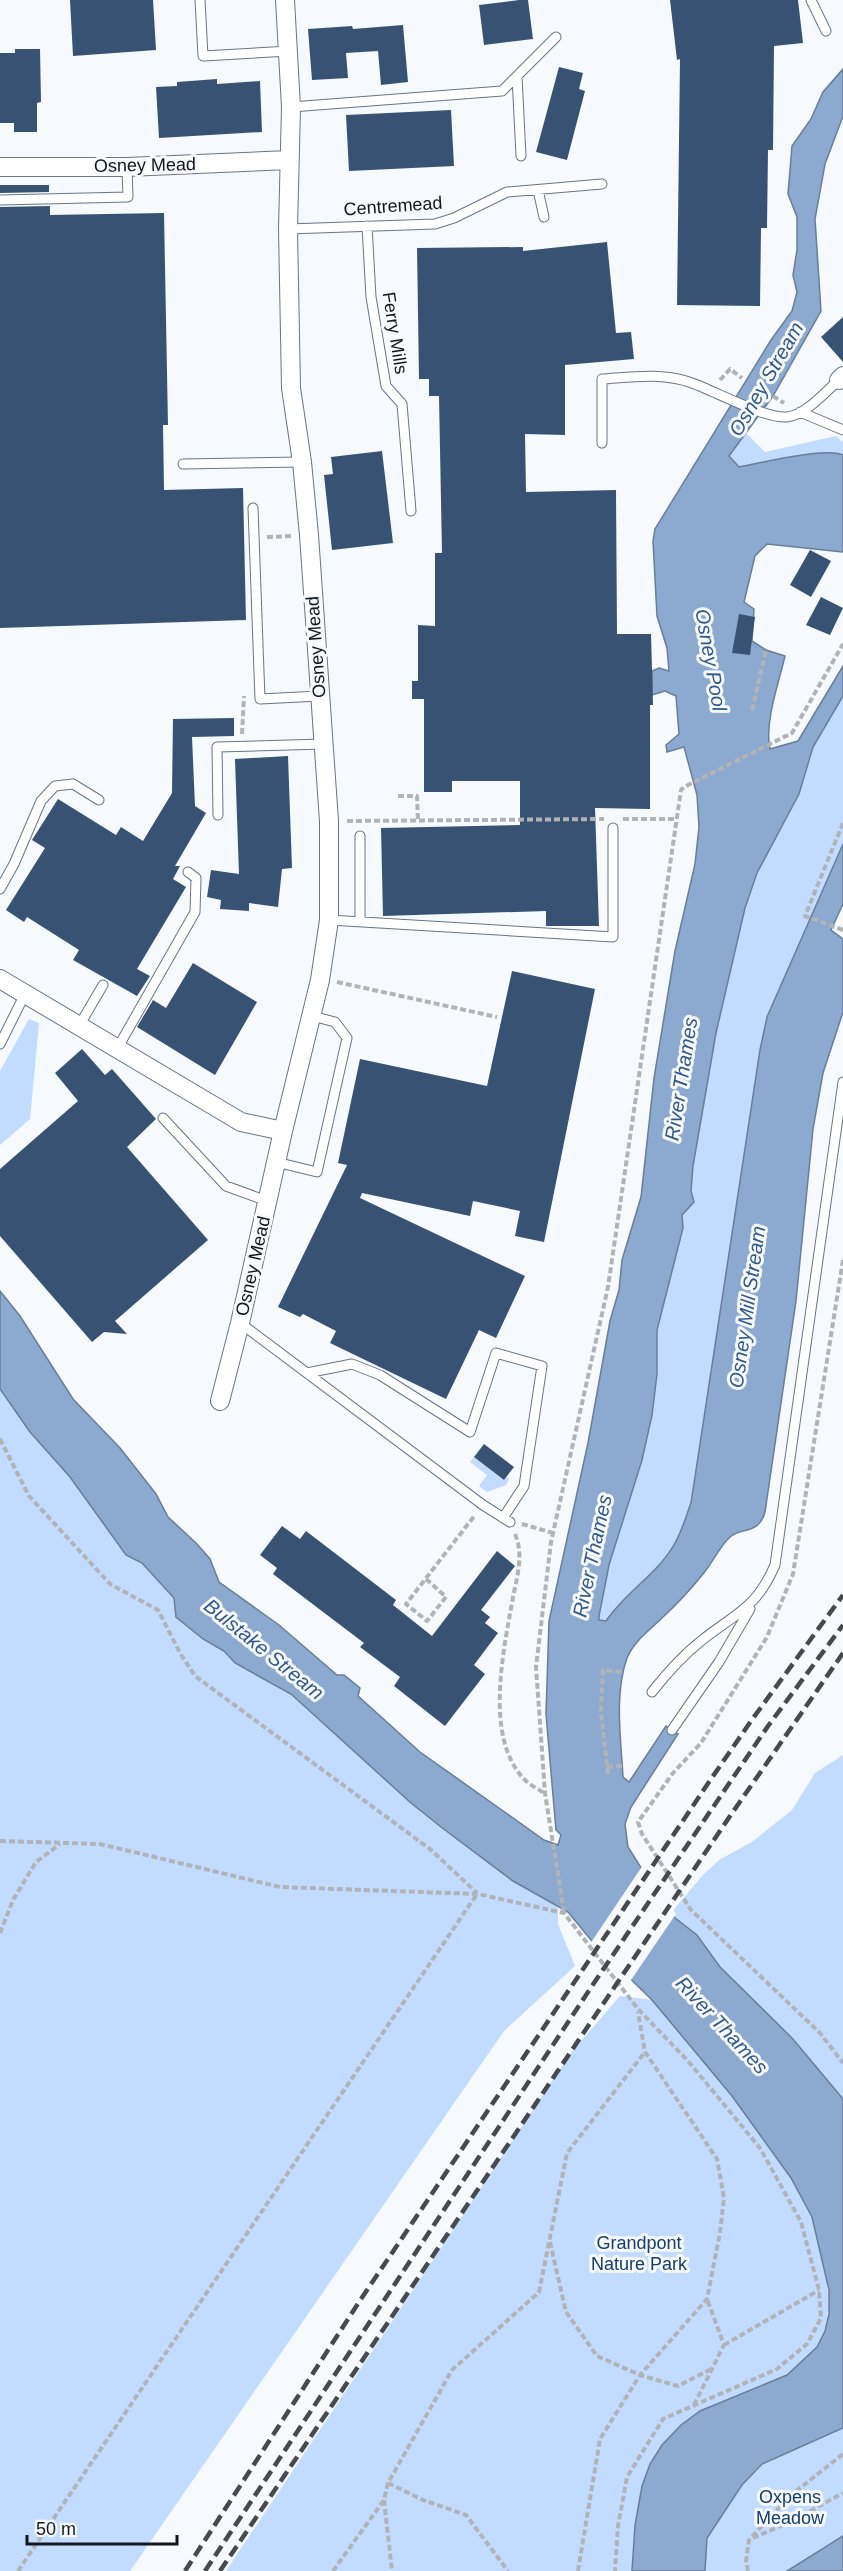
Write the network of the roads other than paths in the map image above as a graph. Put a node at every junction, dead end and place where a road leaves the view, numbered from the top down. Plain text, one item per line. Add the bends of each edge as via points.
1 (200, 0) edge
2 (285, 0) edge
3 (811, 0) edge
4 (826, 31) dead end
5 (556, 37) dead end
6 (289, 51) junction
7 (517, 76) junction
8 (291, 107) junction
9 (521, 156) dead end
10 (289, 160) junction
11 (0, 167) edge
12 (127, 167) junction
13 (602, 184) dead end
14 (538, 190) junction
15 (0, 200) edge
16 (544, 217) dead end
17 (367, 226) junction
18 (288, 229) junction
19 (841, 378) edge
20 (800, 412) junction
21 (843, 430) edge
22 (603, 443) dead end
23 (302, 462) junction
24 (183, 464) dead end
25 (253, 508) dead end
26 (411, 511) dead end
27 (319, 696) junction
28 (324, 744) junction
29 (99, 800) dead end
30 (218, 815) dead end
31 (613, 828) dead end
32 (360, 836) dead end
33 (188, 872) dead end
34 (0, 889) edge
35 (329, 920) junction
36 (360, 921) junction
37 (0, 979) edge
38 (103, 985) dead end
39 (25, 994) junction
40 (312, 1016) junction
41 (79, 1026) junction
42 (0, 1044) edge
43 (117, 1049) junction
44 (843, 1082) edge
45 (163, 1118) dead end
46 (283, 1131) junction
47 (276, 1162) junction
48 (267, 1201) junction
49 (240, 1323) junction
50 (307, 1373) junction
51 (220, 1401) dead end
52 (753, 1604) junction
53 (652, 1692) dead end
54 (672, 1730) dead end

1 - 6 lane via 203,56
2 - 6 street, Osney Mead
3 - 4 lane
5 - 7 lane
6 - 8 street, Osney Mead
7 - 8 lane via 502,91
7 - 9 lane
8 - 10 street, Osney Mead
10 - 12 street, Osney Mead
10 - 18 street, Osney Mead
11 - 12 street, Osney Mead
12 - 15 lane via 128,197
13 - 14 lane, Centremead
14 - 16 lane
14 - 17 lane, Centremead via 507,192 435,224
17 - 18 lane, Centremead
17 - 26 lane, Ferry Mills via 371,297 386,386 402,404
18 - 23 street, Osney Mead via 291,388
19 - 20 lane
20 - 21 lane
20 - 22 lane via 786,417 768,414 691,382 654,375 602,379
23 - 24 lane
23 - 27 street, Osney Mead
25 - 27 lane via 260,699
27 - 28 street, Osney Mead
28 - 30 lane via 217,747
28 - 35 street, Osney Mead
29 - 34 lane via 73,784 55,786 40,801
31 - 36 lane via 612,937
32 - 36 lane
33 - 43 lane via 196,878 195,912
35 - 36 lane
35 - 40 street, Osney Mead
37 - 39 street
38 - 41 lane
39 - 41 street
39 - 42 lane
40 - 46 street, Osney Mead
40 - 47 lane via 335,1022 347,1038 317,1172
41 - 43 street
43 - 46 street via 241,1122
44 - 52 lane via 776,1565
45 - 48 lane via 226,1186
46 - 47 street, Osney Mead
47 - 48 street, Osney Mead
48 - 49 street, Osney Mead
49 - 50 lane
49 - 51 street, Osney Mead
50 - 50 lane via 352,1364 380,1375 470,1432 496,1353 542,1366 524,1486 506,1520
52 - 53 lane via 688,1652
52 - 54 lane

